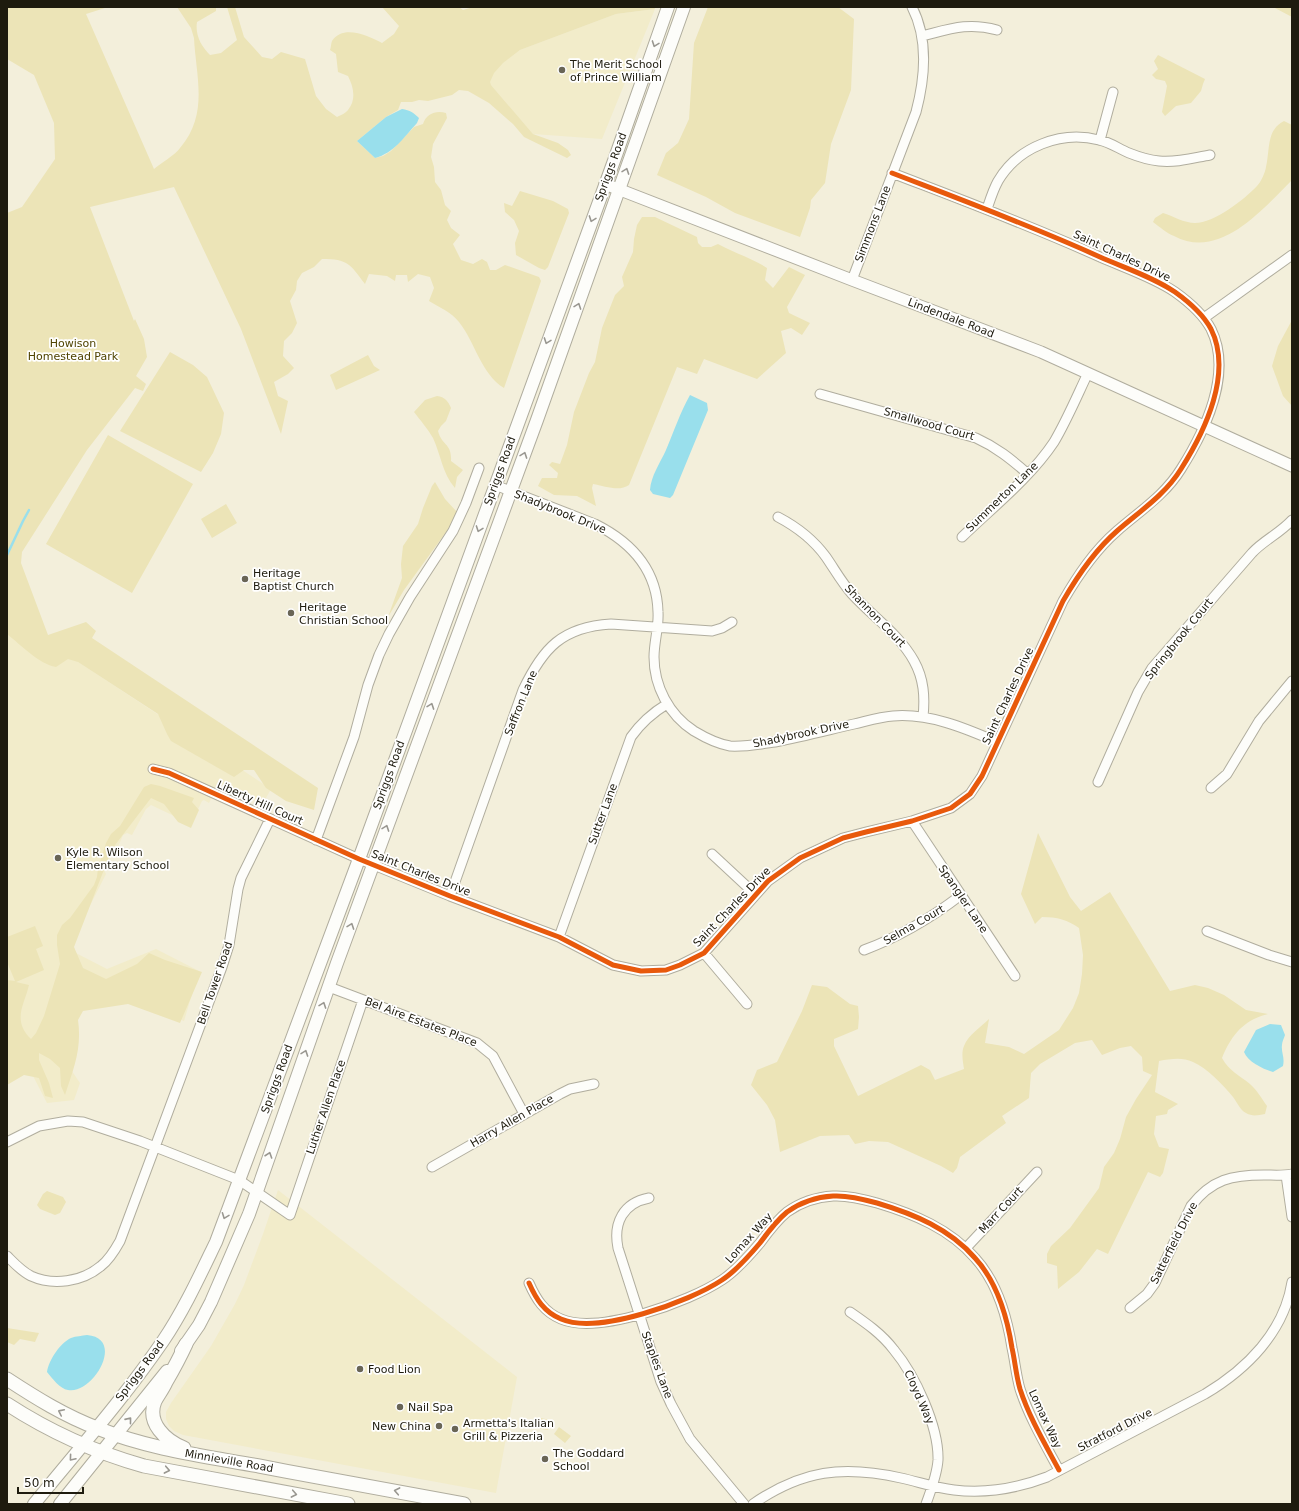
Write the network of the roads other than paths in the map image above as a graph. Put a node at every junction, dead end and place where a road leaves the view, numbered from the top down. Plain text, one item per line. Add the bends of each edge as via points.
1 (668, 7) edge
2 (684, 7) edge
3 (912, 7) edge
4 (997, 30) dead end
5 (922, 36) junction
6 (1113, 92) dead end
7 (1100, 140) junction
8 (1210, 155) dead end
9 (892, 173) junction
10 (604, 184) junction
11 (620, 190) junction
12 (987, 209) junction
13 (1292, 254) edge
14 (852, 280) junction
15 (1204, 318) junction
16 (1088, 373) junction
17 (820, 394) dead end
18 (1204, 426) junction
19 (1292, 466) edge
20 (480, 468) dead end
21 (1028, 474) junction
22 (495, 485) junction
23 (510, 491) junction
24 (778, 516) dead end
25 (1292, 520) edge
26 (962, 537) dead end
27 (732, 622) dead end
28 (658, 627) junction
29 (1292, 682) edge
30 (667, 704) junction
31 (923, 717) junction
32 (997, 742) junction
33 (153, 769) dead end
34 (1098, 782) dead end
35 (1211, 788) dead end
36 (270, 819) junction
37 (912, 822) junction
38 (316, 840) junction
39 (712, 854) dead end
40 (359, 859) junction
41 (373, 864) junction
42 (756, 894) junction
43 (450, 896) junction
44 (961, 896) junction
45 (1207, 931) dead end
46 (559, 937) junction
47 (864, 950) dead end
48 (704, 953) junction
49 (1292, 962) edge
50 (1015, 976) dead end
51 (329, 987) junction
52 (363, 1000) junction
53 (747, 1004) dead end
54 (594, 1084) dead end
55 (524, 1114) junction
56 (7, 1142) edge
57 (154, 1147) junction
58 (432, 1167) dead end
59 (1037, 1172) dead end
60 (1289, 1174) edge
61 (239, 1180) junction
62 (256, 1192) junction
63 (649, 1198) dead end
64 (1292, 1217) edge
65 (966, 1248) junction
66 (7, 1256) edge
67 (1292, 1282) edge
68 (529, 1283) dead end
69 (1289, 1302) edge
70 (1130, 1308) dead end
71 (850, 1312) dead end
72 (639, 1315) junction
73 (186, 1344) junction
74 (7, 1379) edge
75 (7, 1404) edge
76 (96, 1428) junction
77 (116, 1435) junction
78 (83, 1445) junction
79 (102, 1453) junction
80 (226, 1460) junction
81 (1059, 1470) junction
82 (933, 1486) junction
83 (435, 1501) edge
84 (34, 1504) edge
85 (60, 1504) edge
86 (348, 1504) edge
87 (464, 1504) edge
88 (744, 1504) edge
89 (753, 1504) edge
90 (926, 1504) edge

1 -> 10 main road, Spriggs Road
11 -> 2 main road, Spriggs Road
3 - 5 street, Simmons Lane
4 - 5 street via 964,26
5 - 9 street, Simmons Lane via 924,74 921,95
6 - 7 street
7 - 8 street via 1130,154 1159,161 1178,161
7 - 12 street via 1067,137 1051,140 1029,150 999,180
9 - 12 street, Saint Charles Drive
9 - 14 street, Simmons Lane
10 - 11 street, Lindendale Road
10 -> 22 main road, Spriggs Road
11 - 14 street, Lindendale Road
23 -> 11 main road, Spriggs Road
12 - 15 street, Saint Charles Drive via 1045,232 1164,286 1185,300
13 - 15 street
14 - 16 street, Lindendale Road via 1034,349
15 - 18 street, Saint Charles Drive via 1214,337 1218,370 1214,399
16 - 18 street, Lindendale Road
16 - 21 street, Summerton Lane via 1062,428
17 - 21 street, Smallwood Court via 976,438 1004,453
18 - 19 street, Lindendale Road
18 - 32 street, Saint Charles Drive via 1180,471 1165,491 1101,546 1074,582
20 - 38 street, Spriggs Road via 453,531 410,597 379,655 354,737
21 - 26 street, Summerton Lane
22 - 23 street, Shadybrook Drive
22 -> 40 main road, Spriggs Road
23 - 28 street, Shadybrook Drive via 600,527 621,539 633,550 653,582
41 -> 23 main road, Spriggs Road
24 - 31 street, Shannon Court via 816,545 852,594 907,650 915,662 923,687
25 - 34 street, Springbrook Court via 1275,536 1256,548 1152,668 1138,692
27 - 28 street, Saffron Lane via 712,630
28 - 30 street, Shadybrook Drive via 655,670
28 - 43 street, Saffron Lane via 611,624 583,627 562,638 543,656 523,690
29 - 35 street via 1259,721 1227,774
30 - 31 street, Shadybrook Drive via 694,730 707,738 730,746 763,744 878,718
30 - 46 street, Sutter Lane via 653,713 631,737
31 - 32 street, Shadybrook Drive
32 - 37 street, Saint Charles Drive via 982,776 970,794 950,808
33 - 36 street, Liberty Hill Court via 169,773
36 - 38 street, Liberty Hill Court
36 - 57 street, Bell Tower Road via 241,878 227,953
37 - 42 street, Saint Charles Drive via 866,832 821,847 784,869
37 - 44 street, Spangler Lane
38 - 40 street, Liberty Hill Court
39 - 42 street
40 - 41 street, Saint Charles Drive
40 - 61 main road, Spriggs Road
41 - 43 street, Saint Charles Drive
51 -> 41 main road, Spriggs Road
42 - 48 street, Saint Charles Drive
43 - 46 street, Saint Charles Drive
44 - 47 street, Selma Court via 928,920 882,944
44 - 50 street, Spangler Lane
45 - 49 street
46 - 48 street, Saint Charles Drive via 613,965 641,971 666,970
48 - 53 street
51 - 52 street, Bel Aire Estates Place
62 -> 51 main road, Spriggs Road
52 - 55 street, Bel Aire Estates Place via 477,1043 493,1056
52 - 62 street, Luther Allen Place via 290,1214
54 - 55 street, Harry Allen Place via 570,1089
55 - 58 street, Harry Allen Place
56 - 57 street via 39,1126 68,1121 83,1122
57 - 61 street
57 - 66 street, Bell Tower Road via 120,1241 109,1258 96,1270 76,1280 49,1281 30,1275
59 - 65 street, Marr Court
60 - 64 street
60 - 70 street, Satterfield Drive via 1235,1176 1216,1183 1199,1195 1191,1206 1155,1283 1147,1294
61 - 62 street
61 -> 76 main road, Spriggs Road via 216,1242 182,1308 152,1357
62 - 73 main road, Spriggs Road via 220,1282 199,1325
63 - 72 street, Staples Lane via 633,1202 620,1219 616,1232 618,1248
65 - 72 street, Lomax Way via 930,1223 898,1210 848,1196 819,1198 796,1206 776,1222 758,1246 724,1279 696,1294
65 - 81 street, Lomax Way via 986,1273 1001,1303 1019,1387
67 - 69 street, Stratford Drive
68 - 72 street, Lomax Way via 543,1307 551,1314 571,1322 602,1323
69 - 81 street, Stratford Drive via 1263,1346 1223,1384
71 - 82 street, Cloyd Way via 882,1336 914,1380 935,1434 938,1461
72 - 88 street, Staples Lane via 661,1382 682,1425 690,1439
77 -> 73 main road, Spriggs Road via 162,1379
73 - 80 main road via 155,1401 153,1417 167,1439 187,1449
76 -> 74 main road, Minnieville Road via 55,1409
75 - 78 main road, Minnieville Road via 42,1426
76 - 77 main road, Minnieville Road
76 - 78 main road, Spriggs Road
77 - 79 main road, Spriggs Road
77 - 80 main road, Minnieville Road via 172,1450
78 - 79 main road, Minnieville Road
78 -> 84 main road, Spriggs Road
79 - 85 main road, Spriggs Road
79 -> 86 main road, Minnieville Road via 144,1466
83 -> 80 main road, Minnieville Road
81 - 82 street, Stratford Drive via 1028,1484 998,1490 954,1490
82 - 89 street, Stratford Drive via 878,1474 834,1471 784,1486
82 - 90 street, Cloyd Way
83 - 87 main road, Minnieville Road

